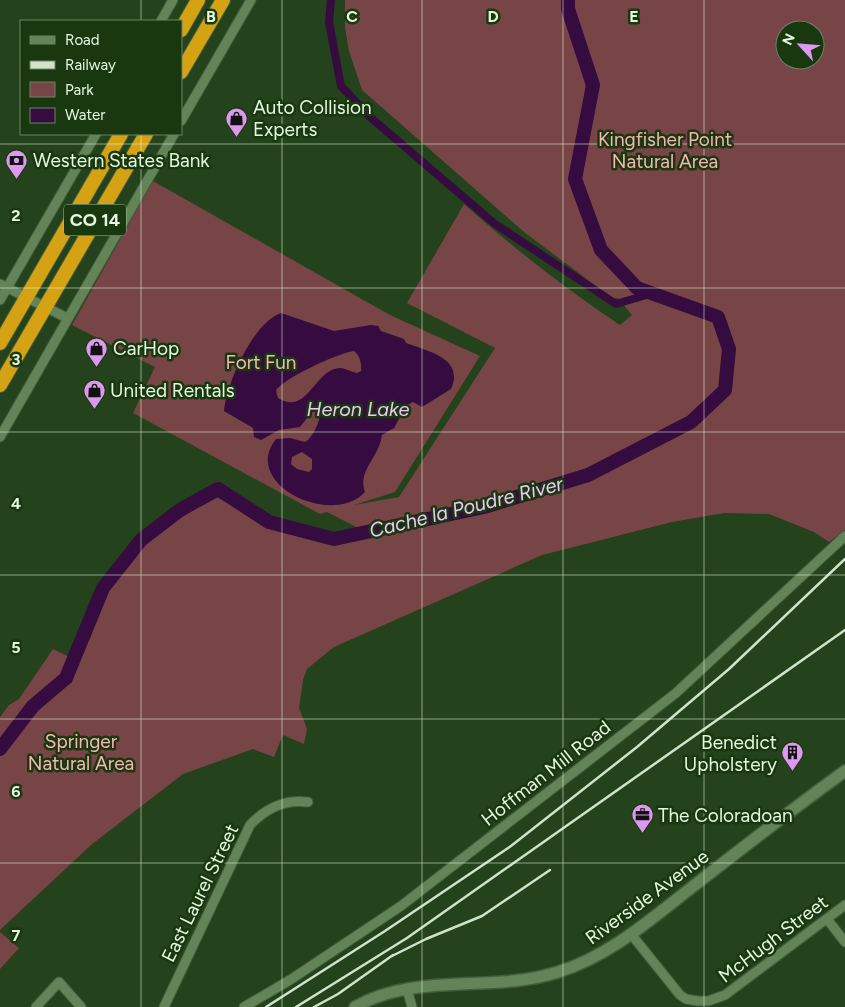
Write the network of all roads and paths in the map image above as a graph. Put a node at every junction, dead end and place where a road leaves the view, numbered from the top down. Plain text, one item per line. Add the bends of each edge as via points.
1 (173, 0) edge
2 (198, 0) edge
3 (223, 0) edge
4 (251, 0) edge
5 (162, 20) edge
6 (182, 28) edge
7 (182, 70) edge
8 (182, 119) edge
9 (95, 135) edge
10 (120, 135) edge
11 (145, 135) edge
12 (173, 135) edge
13 (4, 286) edge
14 (26, 297) junction
15 (0, 300) edge
16 (45, 307) junction
17 (67, 318) junction
18 (0, 343) edge
19 (0, 385) edge
20 (0, 437) edge
21 (845, 536) edge
22 (845, 771) edge
23 (308, 802) dead end
24 (845, 905) edge
25 (827, 919) junction
26 (631, 934) junction
27 (845, 942) edge
28 (407, 990) junction
29 (684, 1003) edge
30 (36, 1007) edge
31 (81, 1007) edge
32 (164, 1007) edge
33 (244, 1007) edge
34 (355, 1007) edge
35 (412, 1007) edge

1 - 5 street
2 - 6 highway
3 - 7 highway
4 - 8 street
9 - 13 street
10 - 14 highway, CO 14
11 - 16 highway, CO 14
12 - 17 street
13 - 14 street
13 - 15 street
14 - 16 street
14 - 18 highway, CO 14
16 - 17 street
16 - 19 highway, CO 14
17 - 20 street
21 - 33 street, Hoffman Mill Road via 676,693 402,906
22 - 26 main road, Riverside Avenue
23 - 32 street, East Laurel Street via 271,808 250,825
24 - 25 street, McHugh Street
25 - 27 street
25 - 29 street, McHugh Street via 734,990 708,1001
26 - 28 main road, Riverside Avenue via 590,960 541,977
26 - 29 street, McHugh Street
28 - 34 main road, Riverside Avenue via 373,998
28 - 35 street
30 - 31 street via 59,982

